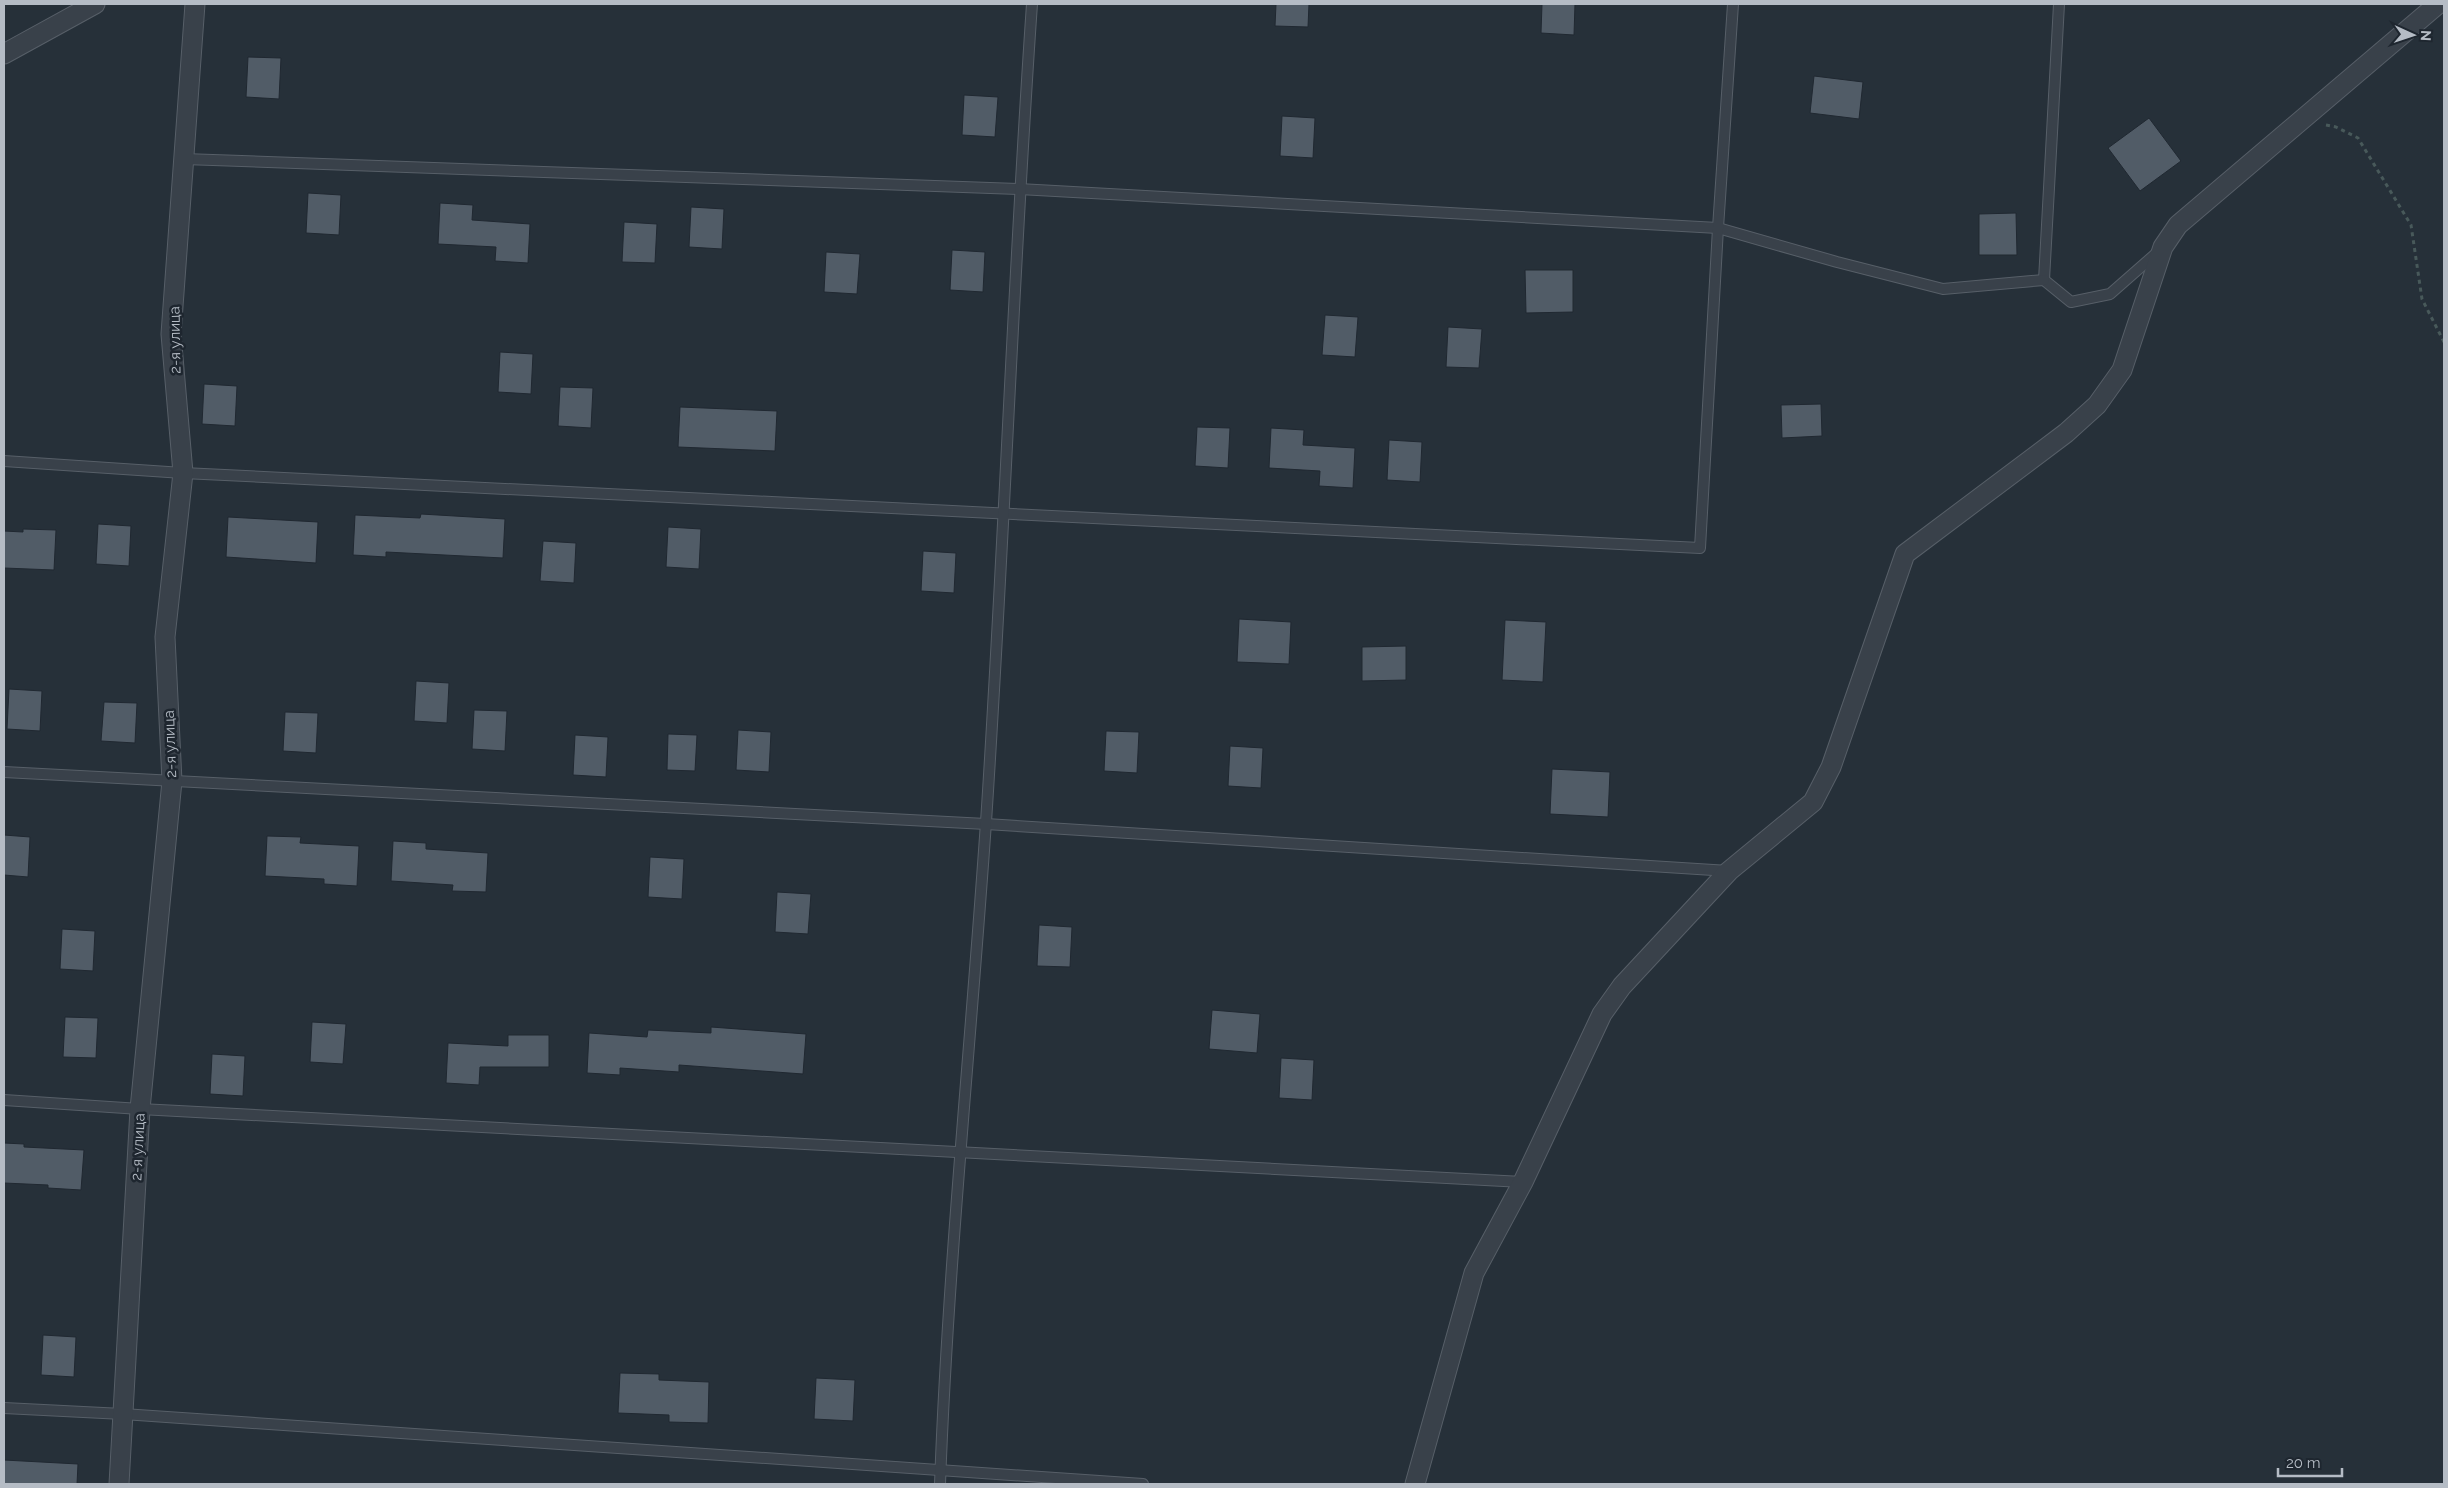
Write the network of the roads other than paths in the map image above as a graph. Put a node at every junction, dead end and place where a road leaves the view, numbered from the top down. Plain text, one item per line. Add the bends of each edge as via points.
1 (95, 4) edge
2 (195, 4) edge
3 (1032, 4) edge
4 (1733, 4) edge
5 (2060, 4) edge
6 (2438, 4) edge
7 (4, 54) edge
8 (184, 159) junction
9 (1019, 189) junction
10 (1718, 228) junction
11 (2163, 247) junction
12 (2044, 280) junction
13 (4, 461) edge
14 (183, 473) junction
15 (1005, 514) junction
16 (4, 772) edge
17 (172, 781) junction
18 (986, 824) junction
19 (1729, 871) junction
20 (4, 1100) edge
21 (140, 1109) junction
22 (960, 1152) junction
23 (1523, 1182) junction
24 (4, 1408) edge
25 (123, 1414) junction
26 (941, 1470) junction
27 (119, 1484) edge
28 (940, 1484) edge
29 (1143, 1484) edge
30 (1415, 1484) edge

1 - 7 street
2 - 8 street, 2-я улица
3 - 9 lane
4 - 10 lane
5 - 12 lane
6 - 11 street via 2178,225
8 - 9 lane
8 - 14 street, 2-я улица via 171,334
9 - 10 lane
9 - 15 lane
10 - 12 lane via 1943,289
10 - 15 lane via 1700,548
11 - 12 lane via 2110,294 2071,302
11 - 19 street via 2122,370 2097,404 2066,433 1905,554 1831,767 1813,802
13 - 14 lane
14 - 15 lane
14 - 17 street, 2-я улица via 165,637
15 - 18 lane
16 - 17 lane
17 - 18 lane
17 - 21 street, 2-я улица
18 - 19 lane
18 - 22 lane
19 - 23 street via 1622,986 1602,1014
20 - 21 lane
21 - 22 lane
21 - 25 street, 2-я улица
22 - 23 lane
22 - 26 lane
23 - 30 street via 1474,1273
24 - 25 lane
25 - 26 lane
25 - 27 street, 2-я улица
26 - 28 lane
26 - 29 lane

